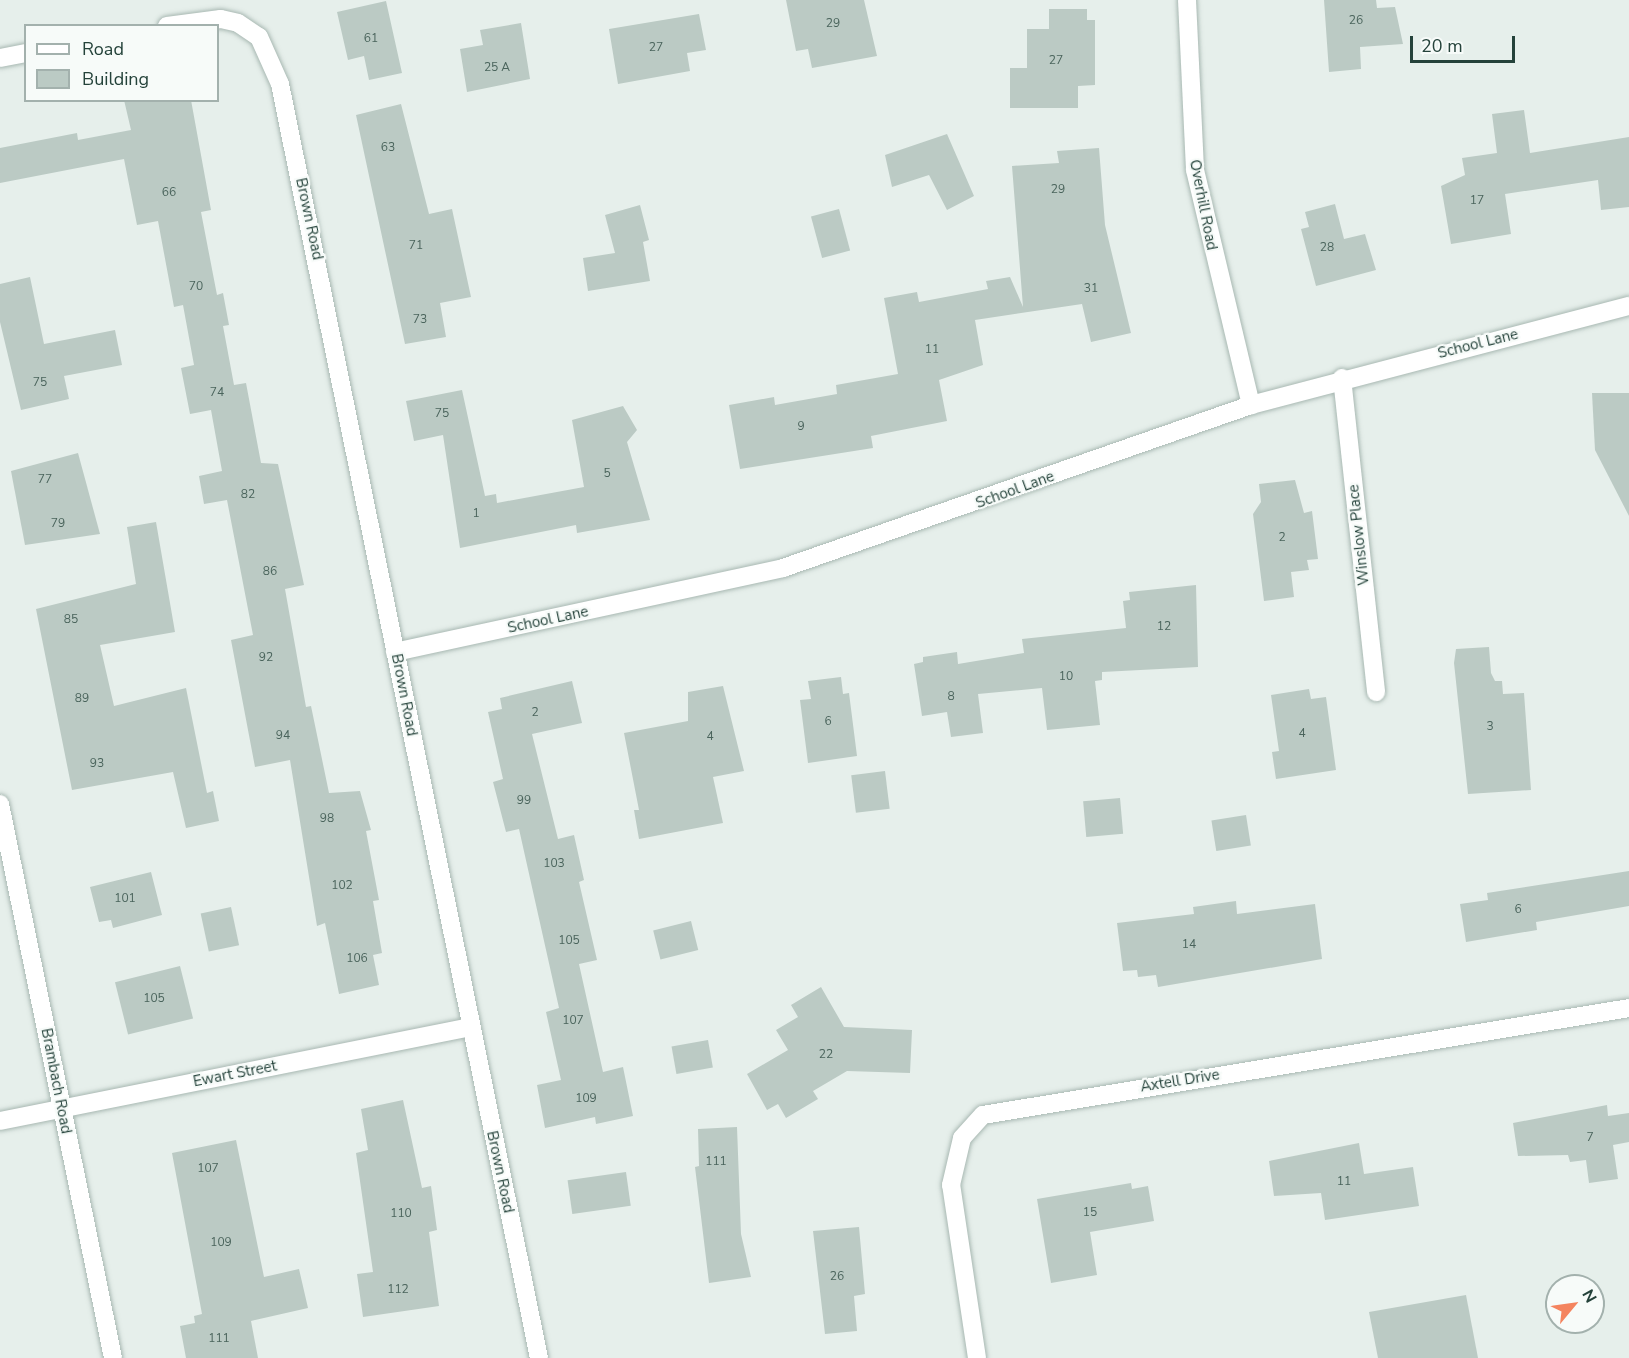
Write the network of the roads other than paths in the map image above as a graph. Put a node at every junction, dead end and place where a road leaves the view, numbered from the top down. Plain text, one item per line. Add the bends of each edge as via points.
1 (1187, 0) edge
2 (182, 24) edge
3 (24, 53) edge
4 (0, 58) edge
5 (1629, 306) edge
6 (1342, 378) junction
7 (1251, 405) junction
8 (395, 651) junction
9 (1376, 692) dead end
10 (0, 804) edge
11 (1629, 1008) edge
12 (469, 1027) junction
13 (62, 1109) junction
14 (0, 1121) edge
15 (112, 1358) edge
16 (539, 1358) edge
17 (977, 1358) edge

1 - 7 street, Overhill Road via 1195,170
2 - 8 street, Brown Road via 221,19 259,37 280,84
3 - 4 street
5 - 6 street, School Lane
6 - 7 street, School Lane
6 - 9 street, Winslow Place
7 - 8 street, School Lane via 783,568
8 - 12 street, Brown Road
10 - 13 street, Brambach Road
11 - 17 street, Axtell Drive via 984,1115 962,1138 951,1185
12 - 13 street, Ewart Street
12 - 16 street, Brown Road
13 - 14 street, Ewart Street
13 - 15 street, Brambach Road

